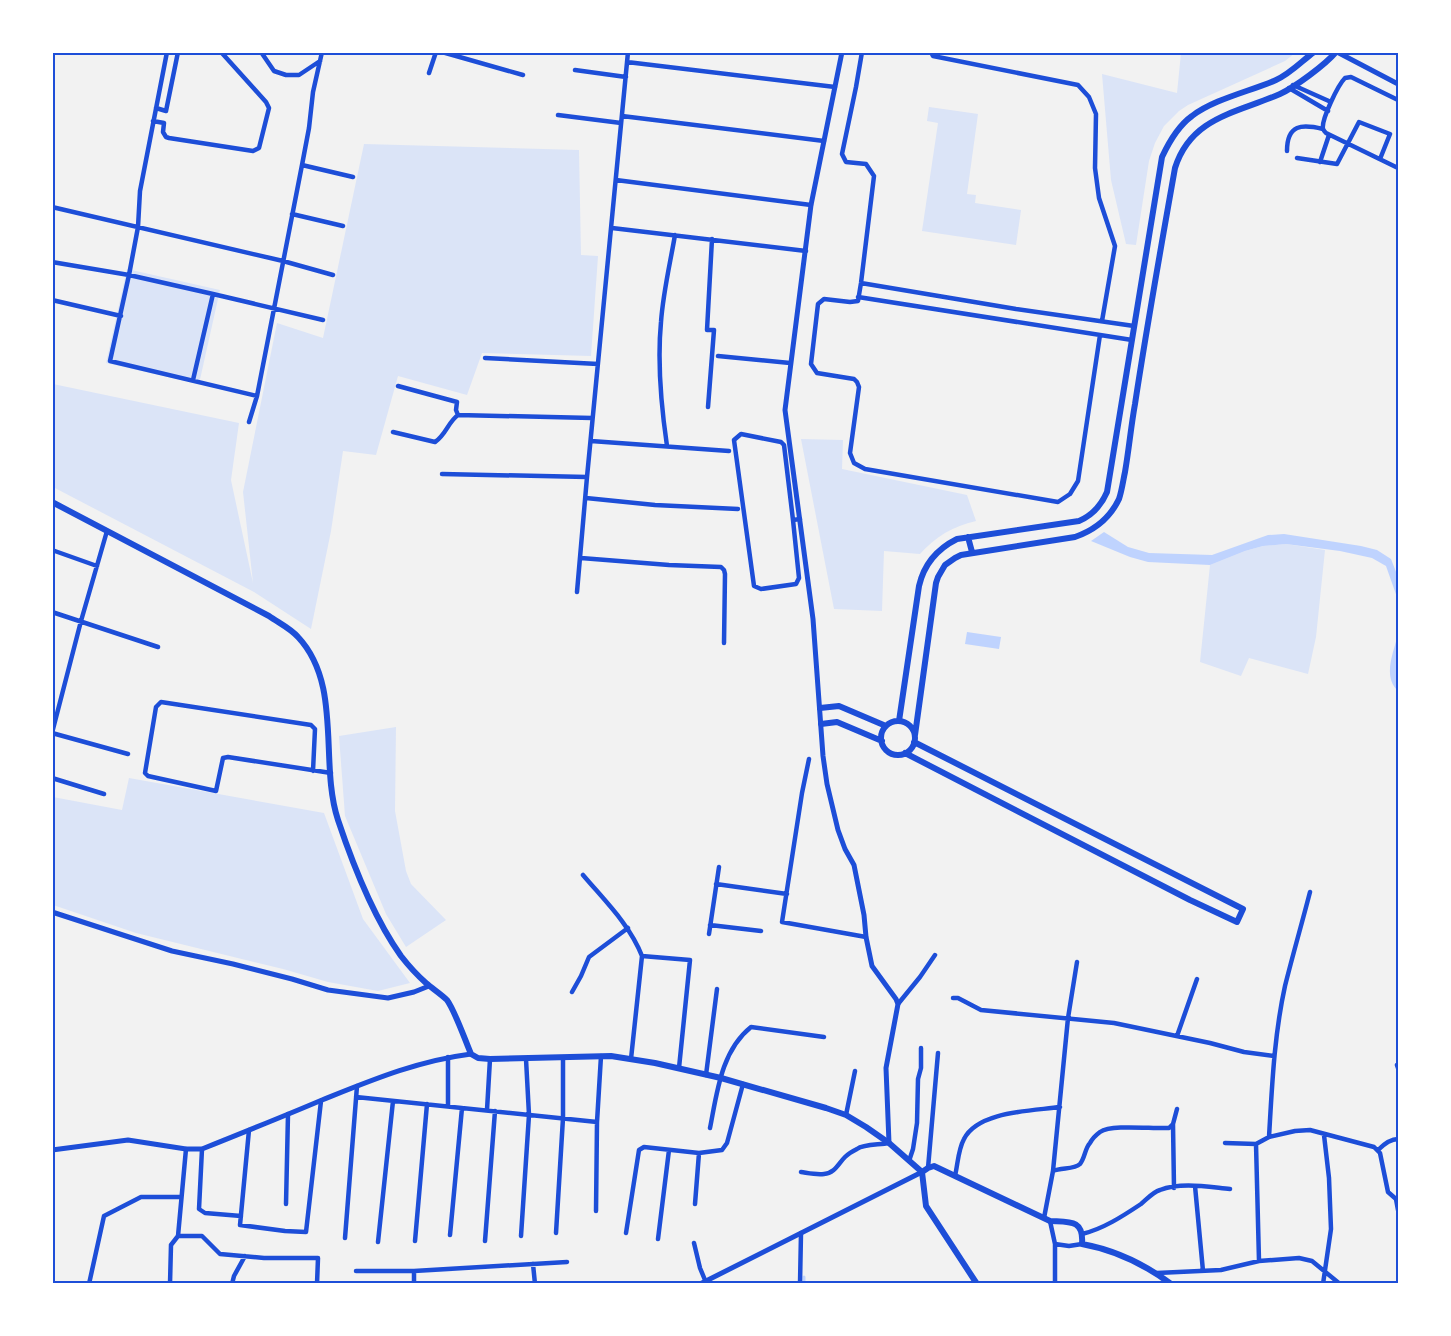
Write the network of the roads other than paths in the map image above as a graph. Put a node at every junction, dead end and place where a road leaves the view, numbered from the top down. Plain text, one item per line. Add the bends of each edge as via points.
1 (166, 52) edge
2 (178, 52) edge
3 (221, 52) edge
4 (261, 52) edge
5 (322, 52) edge
6 (436, 52) edge
7 (442, 52) edge
8 (628, 52) edge
9 (842, 52) edge
10 (862, 52) edge
11 (931, 52) edge
12 (1314, 52) edge
13 (1336, 52) edge
14 (320, 61) junction
15 (627, 62) junction
16 (575, 70) dead end
17 (429, 73) dead end
18 (523, 75) dead end
19 (626, 77) junction
20 (1398, 84) edge
21 (1291, 86) junction
22 (835, 87) junction
23 (1398, 100) edge
24 (1331, 102) junction
25 (1207, 107) junction
26 (156, 108) junction
27 (166, 111) junction
28 (1328, 111) junction
29 (558, 115) dead end
30 (622, 116) junction
31 (1215, 120) junction
32 (153, 121) junction
33 (164, 123) junction
34 (621, 123) junction
35 (1323, 129) junction
36 (1329, 135) junction
37 (824, 141) junction
38 (1348, 145) junction
39 (1287, 151) dead end
40 (1297, 158) dead end
41 (1380, 159) junction
42 (1320, 162) junction
43 (302, 165) junction
44 (1398, 168) edge
45 (353, 177) dead end
46 (616, 180) junction
47 (811, 206) junction
48 (52, 207) edge
49 (292, 214) junction
50 (343, 226) dead end
51 (138, 227) junction
52 (612, 228) junction
53 (675, 235) junction
54 (712, 239) junction
55 (806, 251) junction
56 (283, 261) junction
57 (52, 262) edge
58 (129, 275) junction
59 (333, 275) dead end
60 (861, 283) junction
61 (213, 294) junction
62 (858, 297) junction
63 (52, 300) edge
64 (274, 308) junction
65 (121, 315) junction
66 (1060, 315) junction
67 (323, 320) dead end
68 (1102, 321) junction
69 (1134, 326) junction
70 (1058, 327) junction
71 (1100, 335) junction
72 (1132, 340) junction
73 (718, 356) dead end
74 (484, 358) dead end
75 (790, 363) junction
76 (598, 364) junction
77 (193, 380) junction
78 (398, 386) dead end
79 (257, 396) junction
80 (1122, 403) junction
81 (1135, 404) junction
82 (708, 407) dead end
83 (458, 415) junction
84 (592, 418) junction
85 (249, 422) dead end
86 (393, 432) dead end
87 (591, 441) junction
88 (667, 446) junction
89 (729, 451) dead end
90 (442, 474) dead end
91 (587, 477) junction
92 (586, 498) junction
93 (52, 502) edge
94 (738, 509) dead end
95 (796, 519) junction
96 (107, 531) junction
97 (968, 537) junction
98 (52, 550) edge
99 (972, 552) junction
100 (581, 558) junction
101 (97, 566) junction
102 (577, 592) dead end
103 (52, 612) edge
104 (81, 621) junction
105 (724, 643) dead end
106 (158, 647) dead end
107 (820, 708) junction
108 (900, 721) junction
109 (821, 724) junction
110 (886, 726) junction
111 (52, 733) edge
112 (915, 735) junction
113 (882, 741) junction
114 (914, 742) junction
115 (905, 753) junction
116 (128, 754) dead end
117 (809, 759) dead end
118 (313, 771) junction
119 (331, 773) junction
120 (52, 778) edge
121 (104, 794) dead end
122 (718, 867) dead end
123 (583, 875) dead end
124 (716, 884) junction
125 (1310, 892) dead end
126 (787, 894) junction
127 (52, 912) edge
128 (710, 925) junction
129 (628, 928) junction
130 (761, 931) dead end
131 (709, 934) dead end
132 (866, 937) junction
133 (935, 954) dead end
134 (642, 956) junction
135 (1077, 962) dead end
136 (1197, 979) dead end
137 (429, 986) junction
138 (717, 989) dead end
139 (572, 992) dead end
140 (953, 998) dead end
141 (898, 1004) junction
142 (1068, 1018) junction
143 (1177, 1036) junction
144 (824, 1037) dead end
145 (921, 1048) dead end
146 (938, 1053) dead end
147 (471, 1054) junction
148 (601, 1056) junction
149 (1274, 1056) junction
150 (448, 1057) junction
151 (563, 1058) junction
152 (490, 1059) junction
153 (526, 1059) junction
154 (631, 1059) junction
155 (679, 1068) junction
156 (855, 1071) dead end
157 (706, 1075) junction
158 (721, 1078) junction
159 (743, 1084) junction
160 (357, 1086) junction
161 (356, 1097) junction
162 (321, 1101) junction
163 (393, 1101) junction
164 (427, 1104) junction
165 (448, 1106) junction
166 (1060, 1107) junction
167 (462, 1108) junction
168 (1177, 1109) dead end
169 (487, 1110) junction
170 (495, 1111) junction
171 (288, 1114) junction
172 (529, 1115) junction
173 (846, 1115) junction
174 (562, 1118) junction
175 (597, 1122) junction
176 (1173, 1124) junction
177 (710, 1128) dead end
178 (249, 1130) junction
179 (1324, 1135) junction
180 (1269, 1137) junction
181 (1398, 1139) edge
182 (889, 1143) junction
183 (1225, 1143) dead end
184 (1256, 1144) junction
185 (186, 1149) junction
186 (202, 1149) junction
187 (52, 1150) edge
188 (669, 1150) junction
189 (1378, 1150) junction
190 (699, 1153) junction
191 (909, 1161) junction
192 (928, 1168) junction
193 (1053, 1171) junction
194 (801, 1172) dead end
195 (922, 1172) junction
196 (956, 1176) junction
197 (1195, 1186) junction
198 (1174, 1188) junction
199 (1230, 1189) dead end
200 (181, 1197) junction
201 (286, 1204) dead end
202 (695, 1204) dead end
203 (1398, 1210) edge
204 (596, 1211) dead end
205 (241, 1216) junction
206 (1047, 1220) junction
207 (556, 1233) dead end
208 (626, 1233) dead end
209 (801, 1233) junction
210 (1082, 1234) junction
211 (450, 1235) dead end
212 (178, 1236) junction
213 (521, 1236) dead end
214 (345, 1238) dead end
215 (658, 1239) dead end
216 (415, 1240) dead end
217 (485, 1241) dead end
218 (378, 1242) dead end
219 (694, 1243) dead end
220 (1055, 1244) junction
221 (1082, 1244) junction
222 (245, 1256) junction
223 (1259, 1261) junction
224 (567, 1262) dead end
225 (534, 1264) junction
226 (356, 1271) dead end
227 (414, 1271) junction
228 (1203, 1271) junction
229 (1325, 1271) junction
230 (1156, 1273) junction
231 (703, 1282) edge
232 (89, 1284) edge
233 (170, 1284) edge
234 (232, 1284) edge
235 (317, 1284) edge
236 (414, 1284) edge
237 (535, 1284) edge
238 (800, 1284) edge
239 (977, 1284) edge
240 (1055, 1284) edge
241 (1171, 1284) edge
242 (1323, 1284) edge
243 (1340, 1284) edge

1 - 26 street
2 - 27 street
3 - 33 street via 269,108 259,148 169,138 163,132
4 - 14 street via 274,71 286,75 299,75
5 - 14 street
6 - 17 street
7 - 18 street
8 - 15 street
9 - 22 street
10 - 60 street via 842,154 846,162 866,164 874,176
11 - 68 street via 933,56 1078,86 1089,97 1096,114 1099,198 1115,246
12 - 25 main road via 1279,78
13 - 20 street
13 - 21 main road
14 - 43 street
15 - 19 street
15 - 22 street
16 - 19 street
19 - 30 street
21 - 24 street
21 - 28 street
21 - 31 main road
22 - 37 street
23 - 24 street via 1351,77 1341,82
24 - 28 street
25 - 31 main road
25 - 69 main road via 1183,124 1162,157
26 - 27 street
26 - 32 street
27 - 33 street
28 - 35 street
29 - 34 street
30 - 34 street
30 - 37 street
31 - 81 main road via 1189,141 1175,168
32 - 33 street
32 - 51 street via 140,191
34 - 46 street
35 - 36 street
35 - 39 street via 1294,129
36 - 38 street
36 - 42 street
37 - 47 street
38 - 41 street
38 - 41 street via 1359,122 1390,134
38 - 42 street via 1337,164
40 - 42 street
41 - 44 street
43 - 45 street
43 - 49 street
46 - 47 street
46 - 52 street
47 - 55 street
48 - 51 street
49 - 50 street
49 - 56 street
51 - 56 street
51 - 58 street
52 - 53 street
52 - 76 street
53 - 54 street
53 - 88 street via 660,344 659,378
54 - 55 street
54 - 82 street via 707,330 714,330
55 - 75 street
56 - 59 street
56 - 64 street
57 - 58 street
58 - 61 street
58 - 65 street
60 - 62 street
60 - 66 street
61 - 64 street
61 - 77 street
62 - 70 street
62 - 71 street via 858,301 824,299 818,304 811,364 817,373 857,382 850,453 854,463 865,469 1058,502 1070,494 1078,481
63 - 65 street
64 - 67 street
64 - 79 street
65 - 77 street via 110,361
66 - 68 street
66 - 70 street
68 - 69 street
69 - 72 main road
70 - 71 street
71 - 72 street
72 - 80 main road
73 - 75 street
74 - 76 street
75 - 95 street via 785,410
76 - 84 street
77 - 79 street
78 - 83 street via 457,402
79 - 85 street
80 - 81 main road
80 - 97 main road via 1107,492 1092,514 1072,523
81 - 99 main road via 1122,490 1105,519 1075,537
83 - 84 street
83 - 86 street via 435,442
84 - 87 street
87 - 88 street
87 - 91 street
88 - 89 street
90 - 91 street
91 - 92 street
92 - 94 street
92 - 100 street
93 - 96 main road
95 - 95 street via 796,584 761,589 754,586 734,440 741,434 784,445
95 - 107 street via 816,642
96 - 101 street
96 - 119 main road via 269,616 298,637 313,659 322,683
97 - 99 main road
97 - 108 main road via 957,539 938,552 921,578
98 - 101 street
99 - 112 main road via 950,561 938,577
100 - 102 street
100 - 105 street via 721,567 725,574
101 - 104 street
103 - 104 street
104 - 106 street
104 - 111 street
107 - 109 street
107 - 110 main road via 839,706
108 - 110 main road
108 - 112 main road via 909,725
109 - 113 main road via 837,722
109 - 132 street via 827,784 838,830 854,865
110 - 113 main road
111 - 116 street
112 - 114 main road
113 - 115 main road via 891,753
114 - 115 main road
114 - 115 main road via 1243,909 1237,922
117 - 126 street
118 - 118 street via 223,758 216,791 148,776 145,773 156,707 161,702 311,725 315,729
118 - 119 street
119 - 137 main road via 339,821 371,902 402,957
120 - 121 street
122 - 124 street
123 - 129 street
124 - 126 street
124 - 128 street
125 - 149 street via 1285,987
126 - 132 street via 782,922
127 - 137 street via 172,951 328,990 388,998
128 - 130 street
128 - 131 street
129 - 134 street
129 - 139 street via 589,957
132 - 141 street via 872,966
133 - 141 street
134 - 154 street
134 - 155 street via 690,960
135 - 142 street
136 - 143 street
137 - 147 main road via 450,1006
138 - 157 street
140 - 142 street via 981,1010
141 - 182 street via 886,1068
142 - 143 street
142 - 166 street
143 - 149 street
144 - 158 street via 752,1028 724,1064
145 - 191 street via 917,1124
146 - 192 street
147 - 150 street
147 - 152 main road
148 - 151 main road
148 - 154 main road
148 - 175 street
149 - 180 street
150 - 160 street
150 - 165 street
151 - 153 main road
151 - 174 street
152 - 153 main road
152 - 169 street
153 - 172 street
154 - 155 main road
155 - 157 main road
156 - 173 street
157 - 158 main road
158 - 159 main road
158 - 177 street
159 - 173 main road
159 - 190 street via 725,1147
160 - 161 street
160 - 162 street
161 - 163 street
161 - 214 street
162 - 171 street
162 - 205 street via 306,1232 240,1225
163 - 164 street
163 - 218 street
164 - 165 street
164 - 216 street
165 - 167 street
166 - 193 street
166 - 196 street via 983,1120 963,1140
167 - 169 street
167 - 211 street
168 - 176 street
169 - 170 street
170 - 172 street
170 - 217 street
171 - 178 street
171 - 201 street
172 - 174 street
172 - 213 street
173 - 182 main road
174 - 175 street
174 - 207 street
175 - 204 street
176 - 193 street via 1169,1128 1111,1128 1099,1132 1081,1163
176 - 198 street
178 - 186 street
178 - 205 street
179 - 180 street via 1303,1130
179 - 189 street
179 - 229 street via 1331,1229
180 - 184 street
181 - 189 street
182 - 191 main road
182 - 194 street via 858,1148 830,1173
183 - 184 street
184 - 223 street
185 - 186 street
185 - 187 street via 128,1140
185 - 200 street
186 - 205 street via 199,1209
188 - 190 street
188 - 208 street via 639,1150
188 - 215 street
189 - 203 street via 1388,1192 1396,1199
190 - 202 street
191 - 195 main road
192 - 195 main road
192 - 196 main road via 934,1166
193 - 206 street
195 - 209 street
195 - 239 main road via 926,1206
196 - 206 main road
197 - 198 street
197 - 199 street
197 - 228 street
198 - 210 street via 1159,1190 1107,1224
200 - 212 street
200 - 232 street via 141,1197 104,1216
206 - 210 main road via 1071,1222 1078,1225
206 - 220 street
209 - 231 street
209 - 238 street
210 - 221 main road
212 - 222 street via 202,1236 220,1254
212 - 233 street via 171,1245
219 - 231 street
220 - 221 street
220 - 240 street
221 - 230 main road via 1127,1257
222 - 234 street
222 - 235 street via 318,1258
223 - 228 street
223 - 229 street via 1299,1258 1312,1261
224 - 225 street
225 - 227 street
225 - 237 street
226 - 227 street
227 - 236 street
228 - 230 street
229 - 242 street
229 - 243 street
230 - 241 main road

